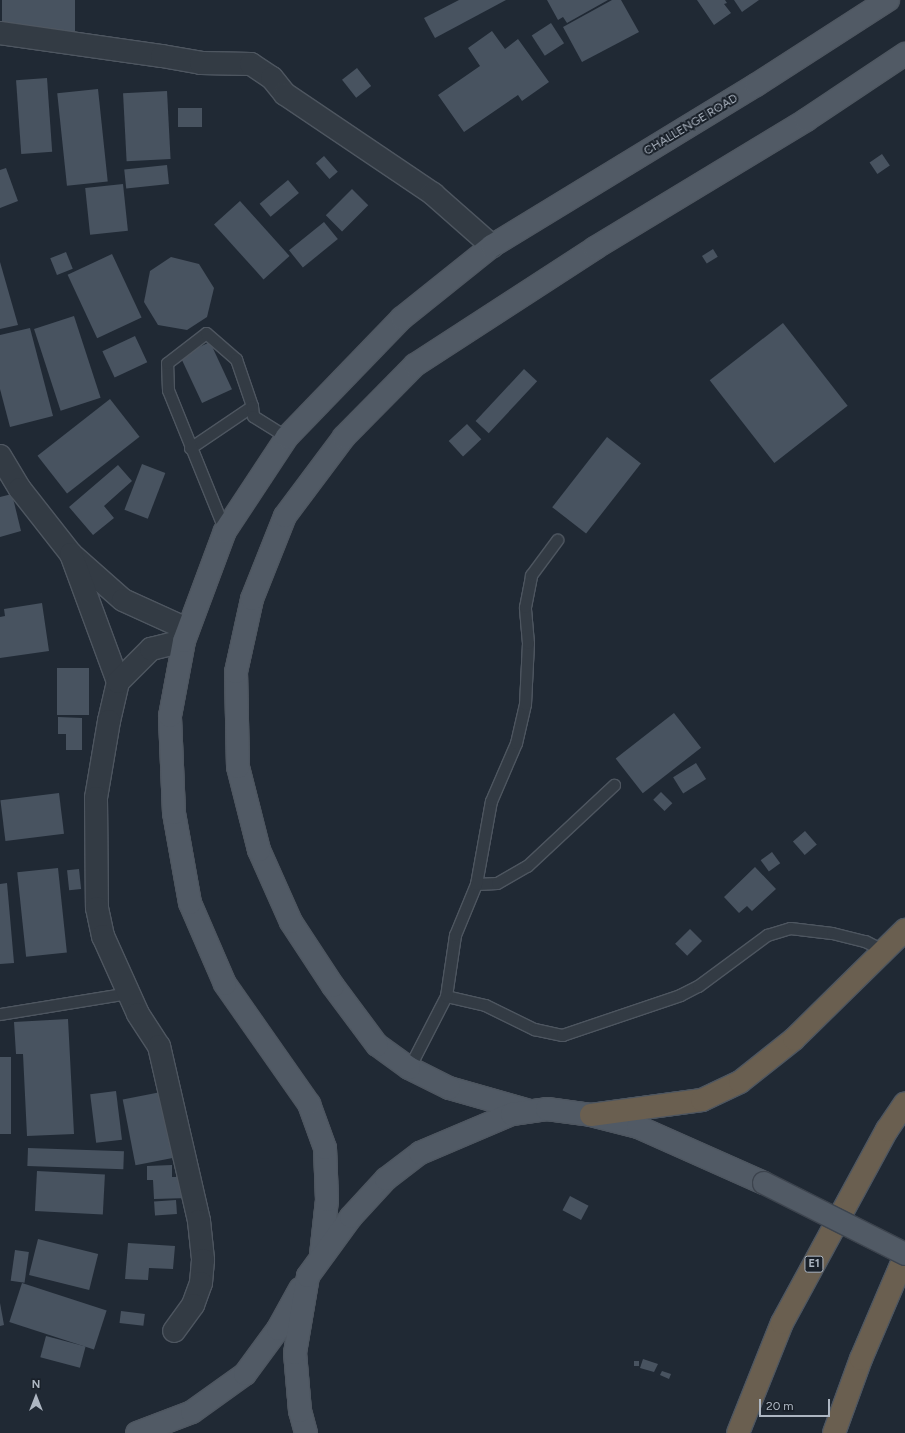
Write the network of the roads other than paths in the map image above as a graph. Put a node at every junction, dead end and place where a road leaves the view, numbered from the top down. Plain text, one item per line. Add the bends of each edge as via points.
1 (888, 0) edge
2 (0, 33) edge
3 (905, 54) edge
4 (492, 246) junction
5 (252, 406) junction
6 (287, 437) junction
7 (190, 448) junction
8 (0, 456) edge
9 (225, 531) junction
10 (557, 540) dead end
11 (71, 554) junction
12 (185, 635) junction
13 (118, 682) junction
14 (614, 785) dead end
15 (476, 884) junction
16 (905, 930) edge
17 (883, 950) junction
18 (128, 993) junction
19 (446, 996) junction
20 (0, 1014) edge
21 (409, 1068) junction
22 (905, 1103) edge
23 (530, 1111) junction
24 (590, 1115) junction
25 (321, 1255) junction
26 (905, 1255) edge
27 (308, 1276) junction
28 (174, 1331) dead end
29 (137, 1433) edge
30 (306, 1433) edge
31 (738, 1433) edge
32 (834, 1433) edge

1 - 4 main road, CHALLENGE ROAD via 756,85
2 - 4 street via 201,63 251,64 272,78 285,94 433,194
3 - 21 main road via 806,120 595,248 415,365 344,437 284,516 252,599 236,672 238,767 259,850 291,922 333,986 377,1045
4 - 6 main road, CHALLENGE ROAD via 402,318
5 - 6 lane via 253,416
5 - 7 lane
5 - 7 lane via 236,359 206,334 167,363 168,390
6 - 9 main road, CHALLENGE ROAD
7 - 9 lane
8 - 11 street via 20,489
9 - 12 main road, CHALLENGE ROAD
10 - 15 lane via 536,565 529,582 526,607 528,643 525,704 516,743 491,801
11 - 12 street via 123,600
11 - 13 street
12 - 13 street via 151,649
12 - 25 main road, CHALLENGE ROAD via 170,716 174,813 190,902 224,984 309,1104 325,1148 327,1200
13 - 18 street via 96,798 96,879 97,908 103,936
14 - 15 lane via 527,866 497,883
15 - 19 lane via 455,935
16 - 17 highway
17 - 19 lane via 865,941 832,933 810,928 790,928 767,935 698,986 680,995 562,1035 534,1029 485,1005
17 - 24 highway via 794,1039 740,1082 702,1100
18 - 20 lane
18 - 28 street via 159,1046 200,1221 203,1260 201,1283 193,1305
19 - 21 lane
21 - 23 main road via 449,1088
22 - 31 highway, E1 via 887,1130 782,1323
23 - 24 main road via 547,1109
23 - 25 main road via 512,1114 420,1153 386,1179 351,1216
24 - 26 main road, bridge via 638,1127 764,1183
25 - 27 main road
26 - 32 highway via 861,1359
27 - 29 main road via 278,1329 245,1374 192,1412
27 - 30 main road via 296,1353 300,1411

